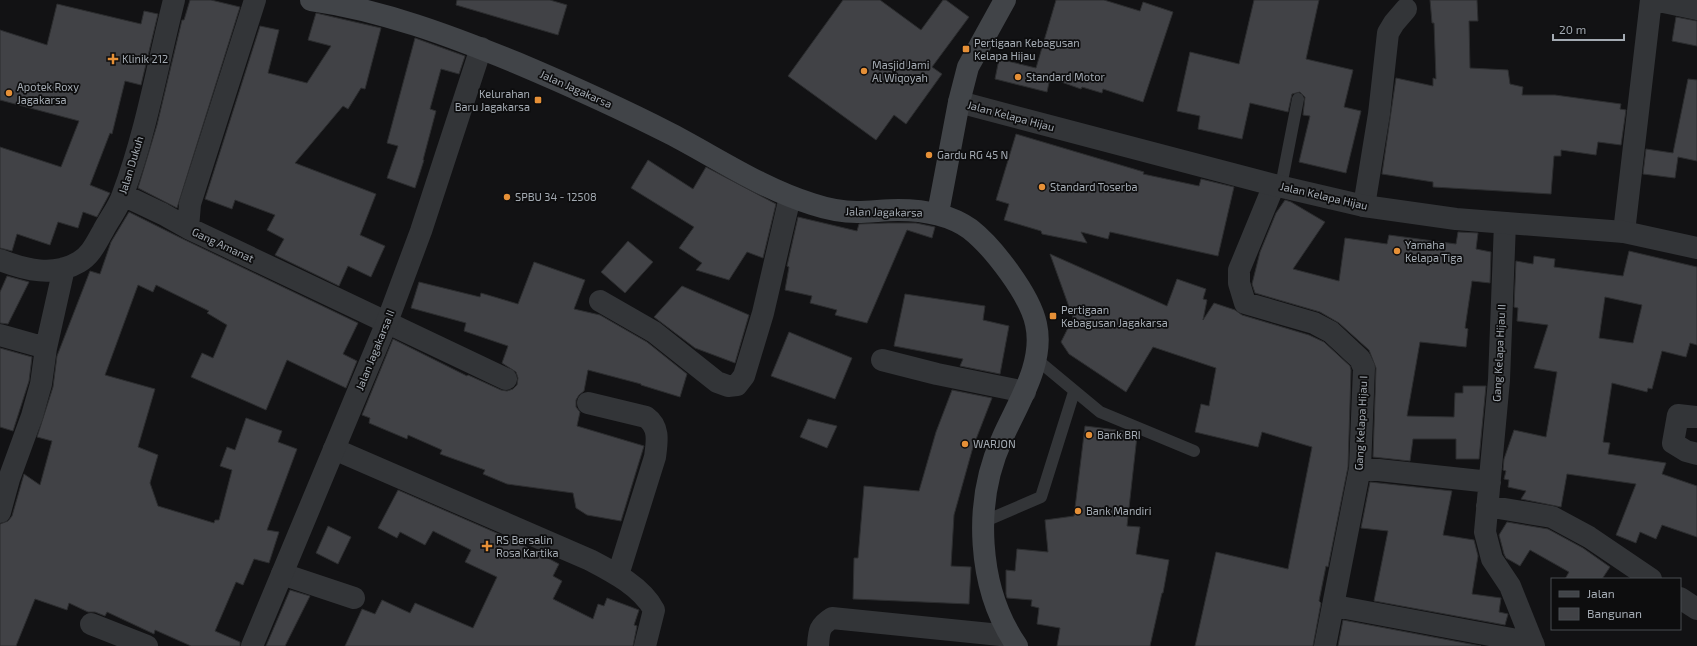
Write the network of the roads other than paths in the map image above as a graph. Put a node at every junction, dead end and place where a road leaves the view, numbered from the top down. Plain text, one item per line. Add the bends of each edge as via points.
1 (174, 0) edge
2 (255, 0) edge
3 (311, 0) edge
4 (1004, 0) edge
5 (1652, 0) edge
6 (373, 6) edge
7 (1406, 9) dead end
8 (1697, 9) edge
9 (481, 48) junction
10 (1298, 99) dead end
11 (959, 102) junction
12 (1277, 186) junction
13 (123, 195) junction
14 (790, 196) junction
15 (1364, 206) junction
16 (938, 213) junction
17 (1505, 223) junction
18 (188, 228) junction
19 (1624, 232) junction
20 (1697, 248) edge
21 (0, 260) edge
22 (64, 268) junction
23 (600, 301) dead end
24 (387, 322) junction
25 (0, 335) edge
26 (46, 348) junction
27 (1035, 358) junction
28 (882, 360) dead end
29 (506, 379) dead end
30 (1025, 392) junction
31 (1074, 392) junction
32 (588, 403) dead end
33 (1697, 417) edge
34 (334, 449) junction
35 (1194, 451) dead end
36 (1697, 454) edge
37 (1360, 468) junction
38 (1490, 482) junction
39 (1487, 506) junction
40 (0, 512) edge
41 (983, 522) junction
42 (282, 574) junction
43 (618, 575) junction
44 (1650, 578) edge
45 (354, 598) dead end
46 (1681, 599) edge
47 (1334, 606) junction
48 (1697, 609) edge
49 (91, 624) dead end
50 (1013, 641) edge
51 (1533, 645) edge
52 (147, 646) edge
53 (252, 646) edge
54 (645, 646) edge
55 (818, 646) edge
56 (1325, 646) edge

1 - 13 street, Jalan Dukuh via 149,106
2 - 18 street, Gang Amanat via 190,204
3 - 6 main road, Jalan Jagakarsa
4 - 11 main road via 968,67
5 - 8 street
5 - 19 street
6 - 9 main road, Jalan Jagakarsa
7 - 15 street via 1388,33 1379,114
9 - 14 main road, Jalan Jagakarsa via 590,94
9 - 24 street, Jalan Jagakarsa II via 421,231
10 - 12 lane
11 - 12 street, Jalan Kelapa Hijau
11 - 16 main road
12 - 15 street, Jalan Kelapa Hijau
12 - 37 street, Gang Kelapa Hijau I via 1239,270 1239,283 1245,302 1314,323 1331,332 1360,359 1364,368
13 - 18 street
13 - 22 street, Jalan Dukuh via 90,254 78,263
14 - 16 main road, Jalan Jagakarsa via 837,211 898,210
14 - 23 street via 763,313 744,376 736,385 728,386 717,382 654,332
15 - 17 street, Jalan Kelapa Hijau via 1420,215
16 - 27 main road, Jalan Jagakarsa via 969,229 997,256 1025,297 1035,320 1038,340
17 - 19 street, Jalan Kelapa Hijau
17 - 38 street, Gang Kelapa Hijau II via 1499,380
18 - 24 street, Gang Amanat
19 - 20 street, Jalan Kelapa Hijau
21 - 22 street, Jalan Dukuh via 30,270 48,271
22 - 26 street
24 - 29 street, Gang Amanat
24 - 34 street, Jalan Jagakarsa II
25 - 26 street
26 - 40 street via 41,384
27 - 30 main road, Jalan Jagakarsa
27 - 31 lane
28 - 30 street
30 - 41 main road, Jalan Jagakarsa via 993,462
31 - 35 lane via 1100,412
31 - 41 lane via 1041,497
32 - 43 street via 646,417 652,422 657,437 655,457
33 - 36 street via 1678,415 1673,442 1686,451
34 - 42 street, Jalan Jagakarsa II
34 - 43 street via 590,560
37 - 38 street
37 - 47 street, Gang Kelapa Hijau I
38 - 39 street, Gang Kelapa Hijau II
39 - 44 street via 1552,517 1590,537
39 - 51 street, Gang Kelapa Hijau II via 1485,532 1492,559 1510,586
41 - 50 main road, Jalan Jagakarsa via 989,581 994,599
42 - 45 street
42 - 53 street, Jalan Jagakarsa II
43 - 54 street via 649,602 654,610
46 - 48 street
47 - 51 street
47 - 56 street, Gang Kelapa Hijau I
49 - 52 street
50 - 55 street via 832,618 823,624 819,632

